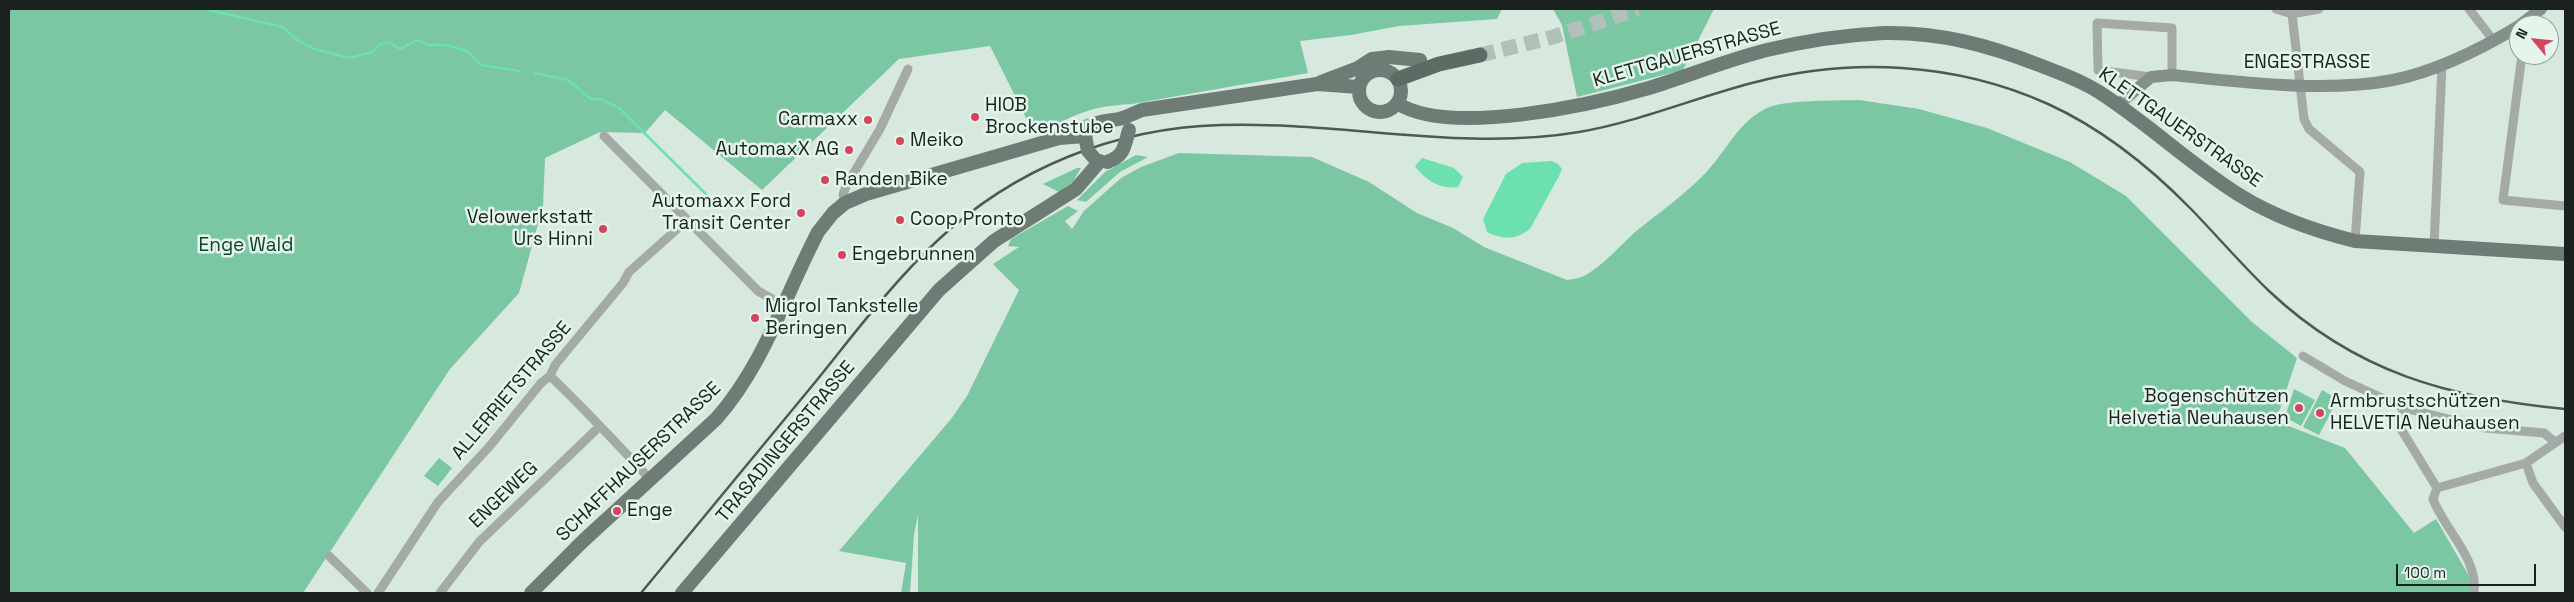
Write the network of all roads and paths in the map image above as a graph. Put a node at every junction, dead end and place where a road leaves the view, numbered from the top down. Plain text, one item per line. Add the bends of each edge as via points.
1 (2276, 9) edge
2 (2319, 9) edge
3 (2469, 9) edge
4 (2292, 14) junction
5 (2509, 32) edge
6 (2494, 41) junction
7 (1480, 55) tunnel mouth
8 (1420, 60) joint
9 (1439, 64) junction
10 (2442, 65) junction
11 (2521, 65) edge
12 (908, 69) dead end
13 (2172, 75) junction
14 (2151, 77) junction
15 (1398, 79) junction
16 (1317, 84) junction
17 (2299, 84) junction
18 (1359, 87) junction
19 (1397, 103) junction
20 (2118, 105) junction
21 (1174, 106) junction
22 (1087, 133) junction
23 (604, 136) dead end
24 (1101, 161) junction
25 (845, 203) junction
26 (2565, 206) edge
27 (686, 221) junction
28 (2355, 241) junction
29 (2434, 246) junction
30 (2565, 254) edge
31 (784, 305) junction
32 (2303, 356) dead end
33 (550, 376) junction
34 (2404, 408) junction
35 (599, 427) junction
36 (2565, 436) edge
37 (2555, 442) junction
38 (2526, 463) junction
39 (651, 480) junction
40 (2437, 488) junction
41 (2565, 527) edge
42 (328, 556) dead end
43 (367, 593) edge
44 (378, 593) edge
45 (440, 593) edge
46 (531, 593) edge
47 (682, 593) edge
48 (2474, 593) edge

1 - 4 street
2 - 4 street
3 - 6 street
4 - 17 street
5 - 6 street, ENGESTRASSE
6 - 10 street, ENGESTRASSE
7 - 9 highway
8 - 9 highway
8 - 16 main road via 1372,59
9 - 15 highway
10 - 17 street, ENGESTRASSE via 2385,81
10 - 29 street
11 - 26 street via 2503,200
12 - 25 street via 880,129 846,186
13 - 14 street, ENGESTRASSE
13 - 14 street, ENGESTRASSE via 2172,28 2097,23 2098,70
13 - 17 street, ENGESTRASSE
14 - 20 street
15 - 18 main road via 1387,70 1374,70 1366,75
15 - 19 main road via 1401,91
16 - 18 main road
16 - 21 main road
17 - 28 street via 2304,119 2309,129 2360,172
18 - 19 main road via 1361,100 1369,109 1382,112
19 - 20 main road, KLETTGAUERSTRASSE via 1420,114 1440,116 1529,113 1646,89 1786,46 1842,36 1910,33 1944,36 1988,46 2064,74
20 - 28 main road, KLETTGAUERSTRASSE via 2248,200 2300,224
21 - 22 main road via 1100,121
21 - 24 main road, TRASADINGERSTRASSE, bridge via 1145,115 1129,130 1125,149 1118,158
22 - 24 main road, bridge via 1088,152
22 - 25 main road, SCHAFFHAUSERSTRASSE via 885,188
23 - 27 street
24 - 47 main road, TRASADINGERSTRASSE via 1076,189 994,241 939,290
25 - 31 main road, SCHAFFHAUSERSTRASSE via 818,232
27 - 31 street via 758,291
27 - 33 street, ALLERRIETSTRASSE via 629,272
28 - 29 main road, KLETTGAUERSTRASSE
29 - 30 main road, KLETTGAUERSTRASSE
31 - 39 main road, SCHAFFHAUSERSTRASSE via 751,372 731,402
32 - 34 street via 2345,381
33 - 35 street via 593,416
33 - 44 street, ALLERRIETSTRASSE via 438,502
34 - 37 street via 2485,428 2544,433
34 - 40 street via 2400,429
35 - 39 street
35 - 45 street, ENGEWEG via 479,542
36 - 37 street
37 - 38 street
38 - 40 street
38 - 41 street via 2533,482
39 - 46 main road, SCHAFFHAUSERSTRASSE
40 - 48 street via 2433,499 2470,567
42 - 43 street

